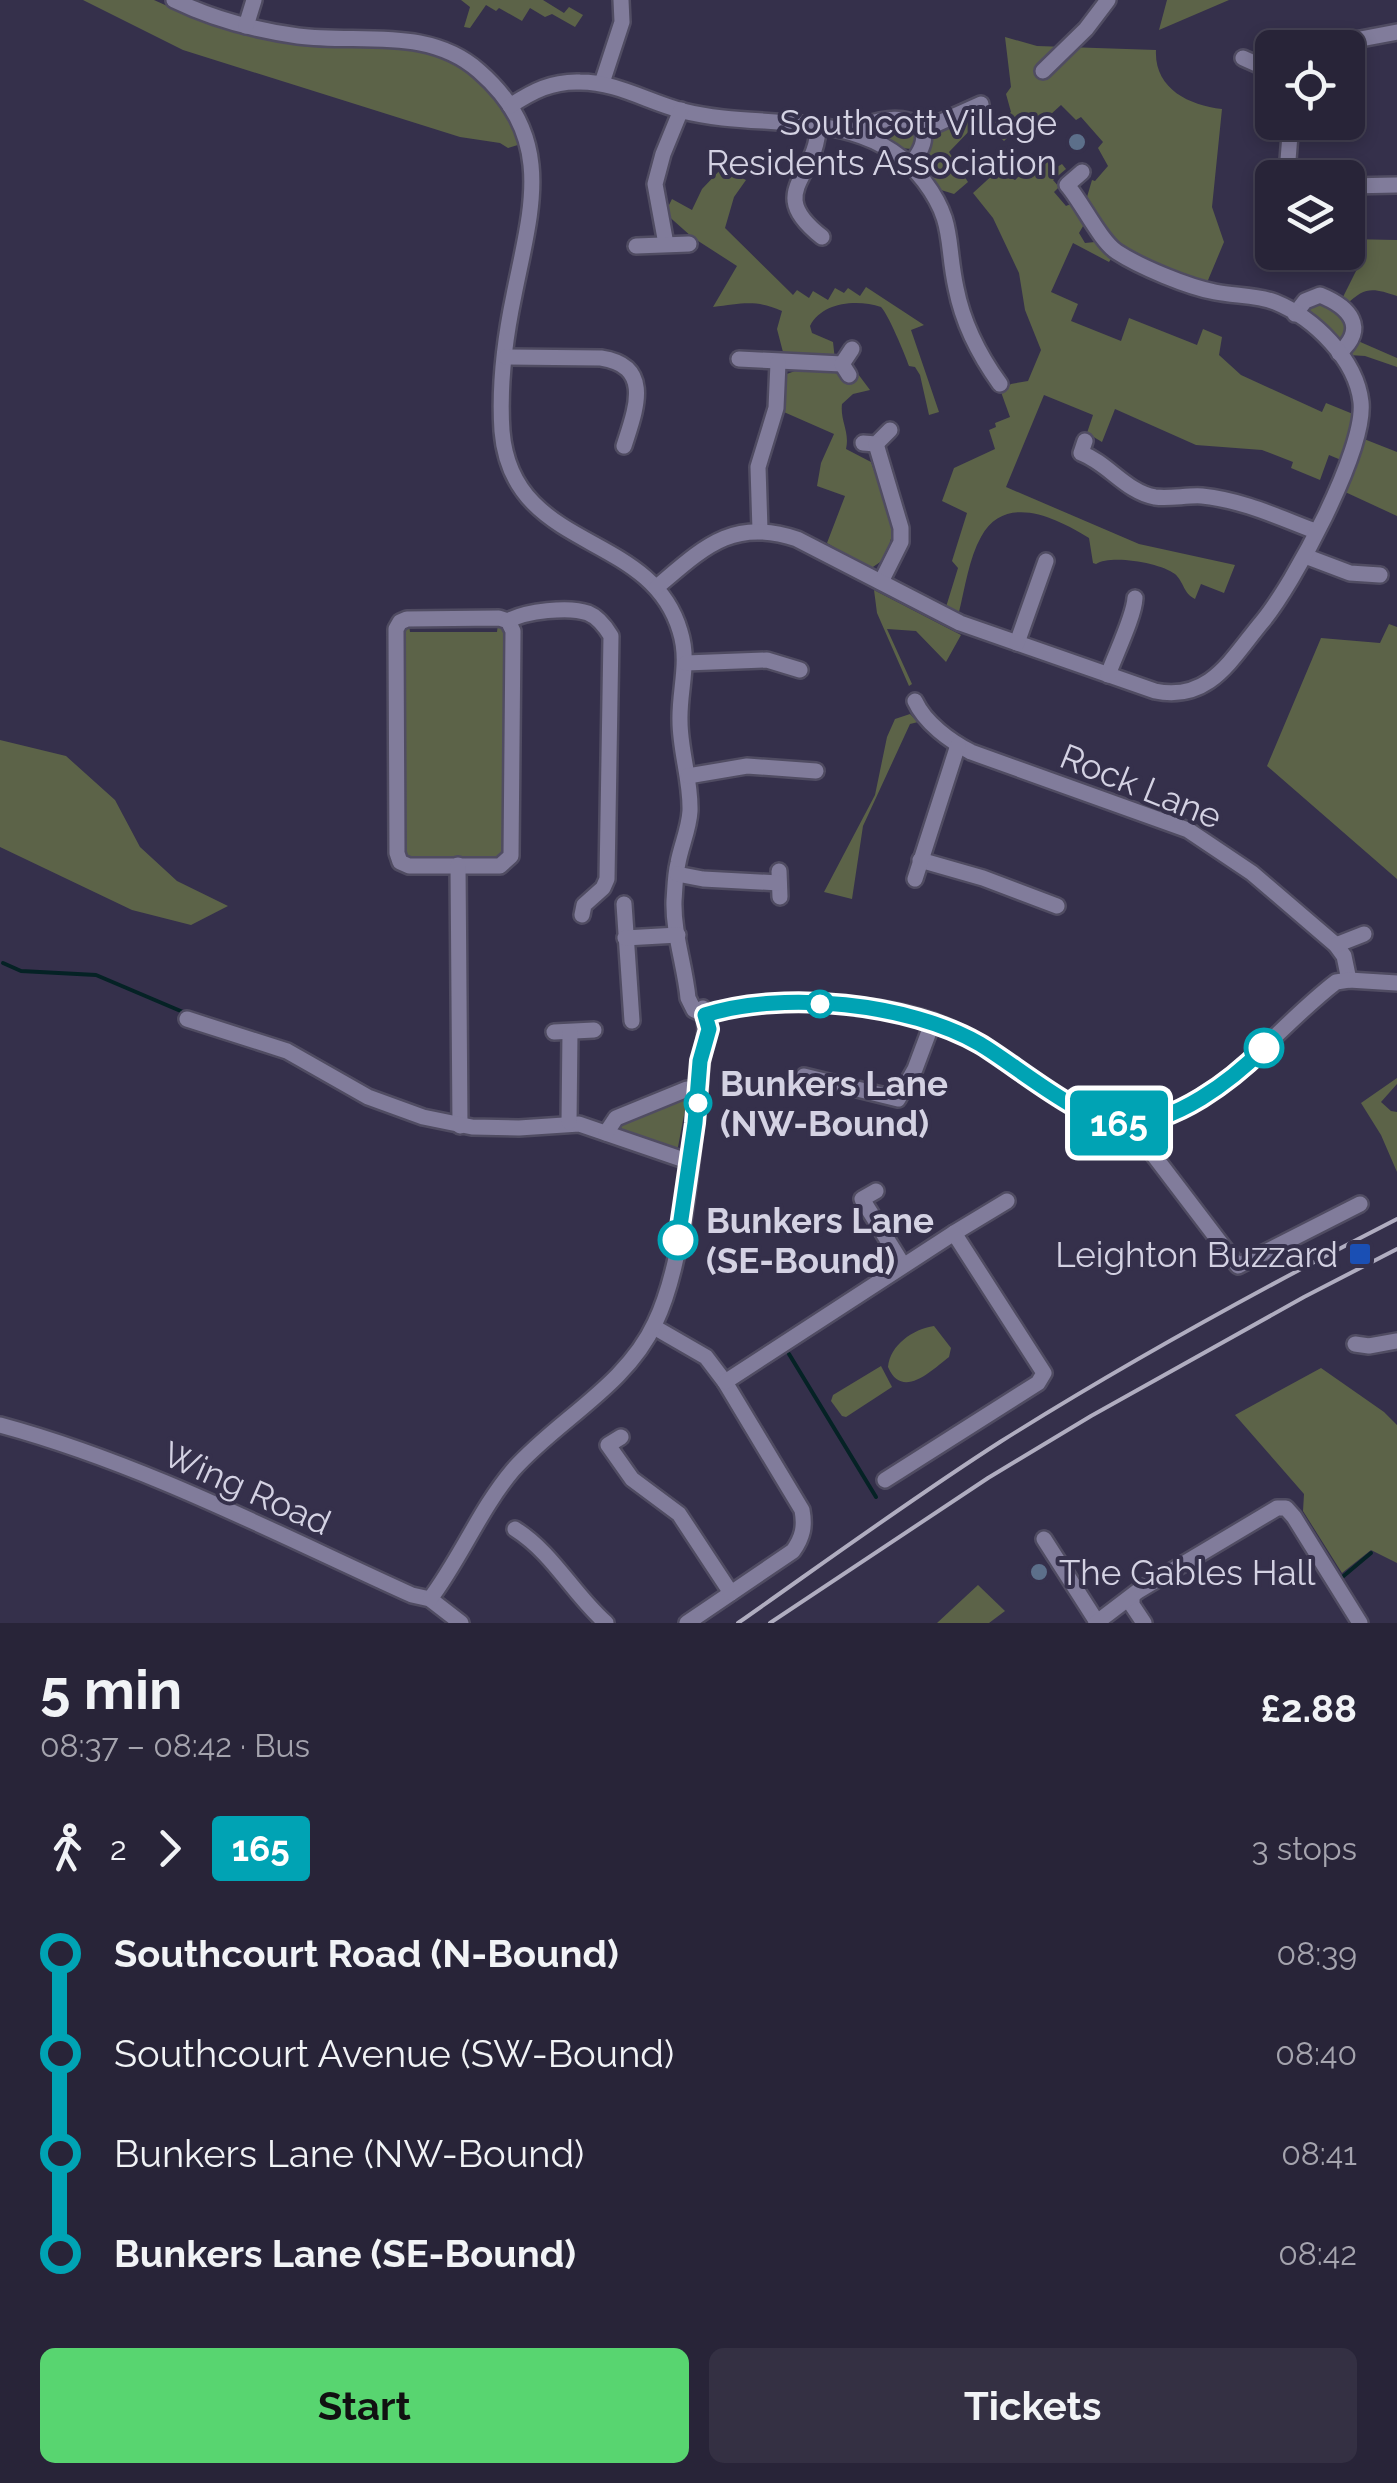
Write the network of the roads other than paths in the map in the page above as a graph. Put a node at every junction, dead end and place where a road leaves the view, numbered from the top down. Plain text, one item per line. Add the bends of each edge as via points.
1 (174, 0) edge
2 (254, 0) edge
3 (621, 0) edge
4 (1108, 0) edge
5 (246, 26) junction
6 (1397, 32) edge
7 (1365, 38) edge
8 (1243, 58) dead end
9 (1255, 63) edge
10 (1043, 71) dead end
11 (602, 84) junction
12 (981, 104) dead end
13 (510, 106) junction
14 (681, 110) junction
15 (818, 125) junction
16 (923, 130) junction
17 (854, 132) junction
18 (910, 165) junction
19 (1082, 172) dead end
20 (1397, 185) edge
21 (1365, 186) edge
22 (822, 237) dead end
23 (666, 244) junction
24 (689, 244) dead end
25 (636, 246) dead end
26 (1296, 314) junction
27 (852, 350) dead end
28 (1338, 352) junction
29 (506, 356) junction
30 (739, 358) dead end
31 (778, 363) junction
32 (1000, 384) dead end
33 (890, 430) dead end
34 (624, 446) dead end
35 (1081, 454) dead end
36 (760, 530) junction
37 (1315, 531) junction
38 (1305, 556) junction
39 (1040, 566) dead end
40 (1380, 575) dead end
41 (881, 582) junction
42 (657, 587) junction
43 (1136, 598) dead end
44 (508, 621) junction
45 (1017, 642) junction
46 (686, 663) junction
47 (796, 665) dead end
48 (1225, 667) junction
49 (1108, 675) junction
50 (1238, 678) dead end
51 (915, 701) dead end
52 (958, 744) junction
53 (816, 771) dead end
54 (688, 776) junction
55 (920, 860) junction
56 (458, 866) junction
57 (677, 874) junction
58 (915, 879) dead end
59 (779, 883) dead end
60 (624, 904) dead end
61 (1058, 906) dead end
62 (582, 914) dead end
63 (678, 934) junction
64 (1364, 934) dead end
65 (624, 938) junction
66 (1336, 945) junction
67 (1349, 980) junction
68 (1397, 983) edge
69 (705, 1015) junction
70 (187, 1019) dead end
71 (632, 1021) dead end
72 (933, 1021) junction
73 (594, 1030) dead end
74 (814, 1074) dead end
75 (658, 1079) dead end
76 (687, 1089) dead end
77 (664, 1099) junction
78 (570, 1122) junction
79 (1145, 1122) junction
80 (460, 1126) junction
81 (606, 1133) junction
82 (690, 1162) junction
83 (876, 1191) dead end
84 (1007, 1201) dead end
85 (1360, 1204) dead end
86 (954, 1234) junction
87 (902, 1265) junction
88 (654, 1327) junction
89 (1397, 1341) edge
90 (1355, 1344) dead end
91 (726, 1382) junction
92 (0, 1425) edge
93 (622, 1438) dead end
94 (885, 1480) dead end
95 (515, 1529) dead end
96 (1044, 1539) dead end
97 (731, 1593) junction
98 (430, 1598) junction
99 (1132, 1598) junction
100 (1096, 1622) edge
101 (461, 1623) edge
102 (606, 1623) edge
103 (687, 1623) edge
104 (1144, 1623) edge
105 (1360, 1623) edge

1 - 5 street
2 - 5 street
3 - 11 street via 622,22
4 - 10 street
5 - 13 street via 298,36 422,42 465,61
6 - 7 street
8 - 9 street
11 - 13 street via 547,85
11 - 14 street
12 - 16 street
13 - 29 street via 526,135 534,186
14 - 15 street
14 - 23 street via 655,184
15 - 17 street
15 - 22 street via 816,152 794,196 807,225
16 - 17 street via 900,120
16 - 18 street via 924,142
17 - 18 street
18 - 32 street via 942,208 962,313 982,369
19 - 26 street via 1067,185 1119,253 1196,288 1267,299
20 - 21 street
23 - 24 street
23 - 25 street
26 - 28 street
26 - 28 street via 1320,295 1342,308 1355,334
27 - 31 street via 846,370
28 - 37 street via 1355,380 1360,416
29 - 34 street via 601,358 624,367 639,399
29 - 42 street via 502,435 520,486 567,532 621,558
30 - 31 street
31 - 36 street via 773,422 758,467
33 - 41 street via 869,444 901,528
35 - 37 street via 1152,496 1206,496
36 - 41 street via 797,539
36 - 42 street via 714,541
37 - 38 street
38 - 40 street via 1350,573
38 - 48 street via 1272,611
39 - 45 street
41 - 45 street via 960,623
42 - 46 street via 680,630
43 - 49 street
44 - 56 street via 512,866
44 - 56 street via 397,618 396,866
44 - 62 street via 530,612 580,612 598,619 611,636 601,854 607,880
45 - 49 street
46 - 47 street
46 - 54 street via 680,722
48 - 49 street via 1182,694
48 - 50 street
51 - 52 street, Rock Lane
52 - 55 street
52 - 66 street, Rock Lane via 1188,830 1252,873
53 - 54 street via 747,766
54 - 57 street via 690,814
55 - 58 street
55 - 61 street via 1035,904
56 - 80 street
57 - 59 street
57 - 63 street
60 - 65 street
63 - 65 street
63 - 69 street via 686,982
64 - 66 street
65 - 71 street
66 - 67 street, Rock Lane
67 - 68 street
67 - 79 street via 1326,990 1223,1084
69 - 72 street via 815,1003
69 - 82 street via 695,1044 700,1061
70 - 80 street via 287,1051 368,1097
72 - 74 street via 898,1099
72 - 79 street via 1088,1114
73 - 78 street via 562,1032
75 - 77 street
76 - 77 street
77 - 81 street via 616,1118
78 - 80 street
78 - 81 street
79 - 85 street via 1149,1149 1238,1266
81 - 82 street
82 - 88 street via 672,1276
83 - 87 street via 862,1200
84 - 86 street
86 - 87 street
86 - 94 street via 1044,1374
87 - 91 street
88 - 91 street via 706,1357
88 - 98 street via 615,1377 510,1474
89 - 90 street
91 - 97 street via 804,1521 793,1550
92 - 98 street, Wing Road via 116,1462
93 - 97 street via 608,1445 622,1468 679,1514
95 - 102 street
96 - 100 street
97 - 103 street
98 - 101 street, Wing Road
99 - 100 street
99 - 104 street
99 - 105 street via 1264,1515 1286,1508

